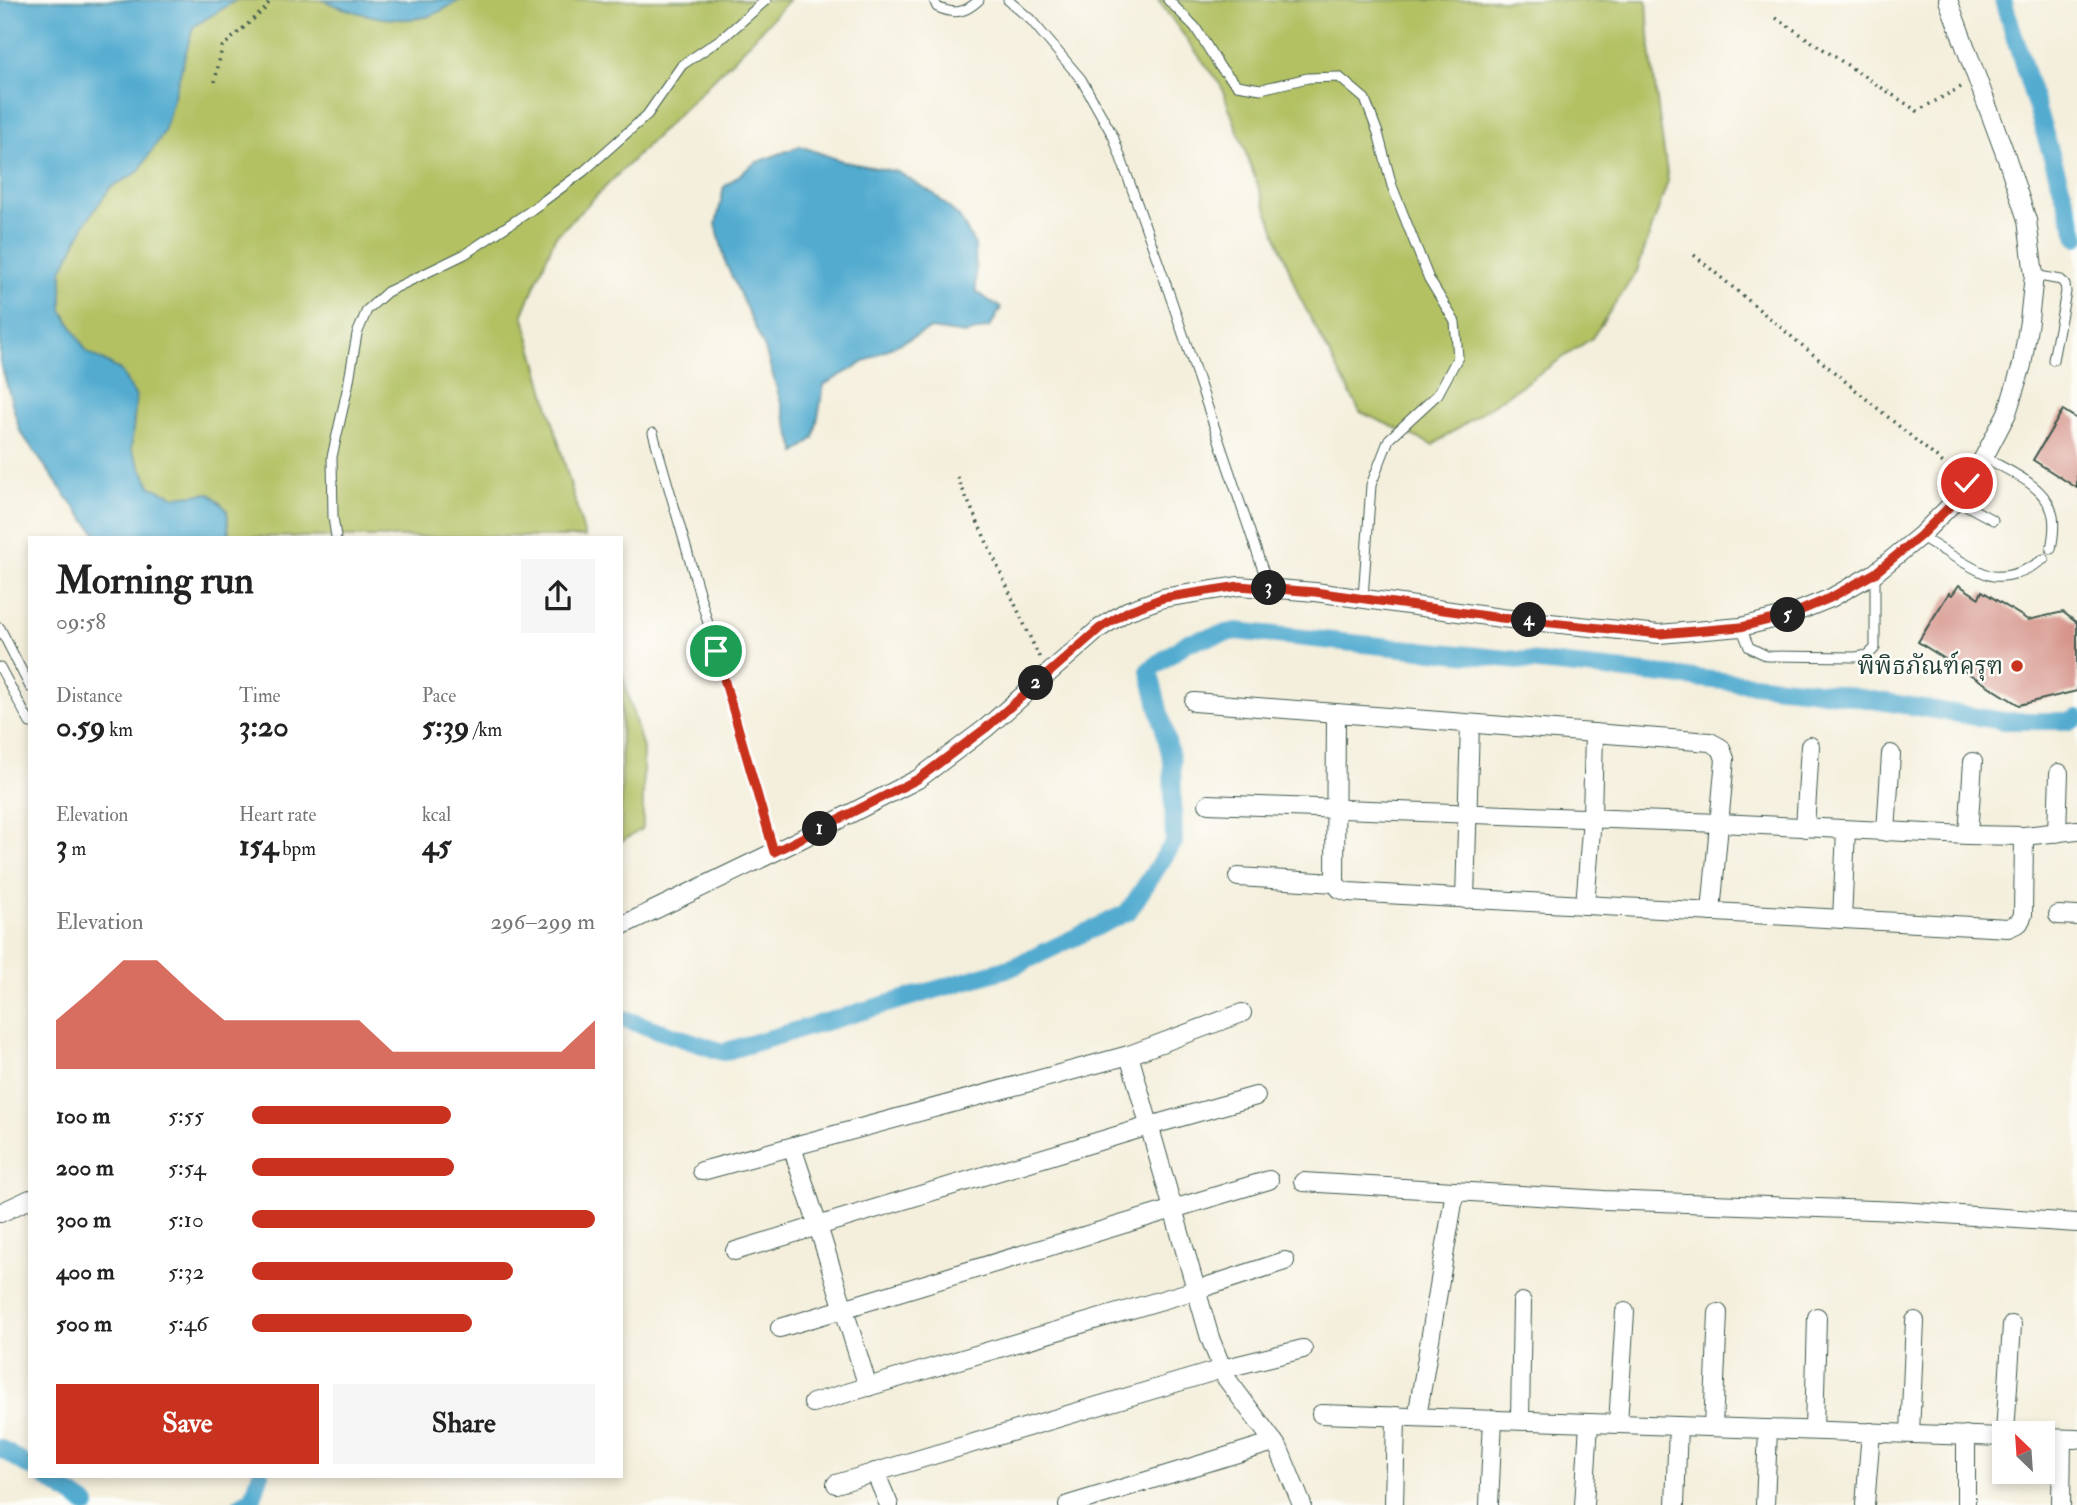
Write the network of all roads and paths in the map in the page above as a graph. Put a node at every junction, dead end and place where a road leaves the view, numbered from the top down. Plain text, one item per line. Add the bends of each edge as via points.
1 (270, 0) edge
2 (766, 0) edge
3 (934, 0) edge
4 (979, 0) edge
5 (1008, 0) edge
6 (1168, 0) edge
7 (1948, 0) edge
8 (1776, 18) dead end
9 (1977, 78) junction
10 (215, 82) dead end
11 (1694, 255) dead end
12 (2034, 275) junction
13 (2053, 360) dead end
14 (653, 433) dead end
15 (1984, 457) junction
16 (957, 477) dead end
17 (1967, 483) junction
18 (1956, 500) junction
19 (1993, 520) dead end
20 (336, 536) edge
21 (1920, 536) junction
22 (2051, 549) dead end
23 (2044, 559) dead end
24 (1875, 573) junction
25 (1269, 588) junction
26 (1363, 598) junction
27 (1741, 627) junction
28 (0, 628) edge
29 (0, 667) edge
30 (1047, 674) junction
31 (28, 683) edge
32 (1194, 702) dead end
33 (1336, 713) junction
34 (28, 719) edge
35 (1470, 724) junction
36 (1594, 733) junction
37 (1810, 746) dead end
38 (1891, 754) dead end
39 (1973, 762) dead end
40 (2059, 773) dead end
41 (1208, 804) dead end
42 (1335, 810) junction
43 (1466, 814) junction
44 (1592, 818) junction
45 (1718, 822) junction
46 (1805, 828) junction
47 (1846, 830) junction
48 (2077, 830) edge
49 (1886, 832) junction
50 (2057, 833) junction
51 (1968, 835) junction
52 (2024, 836) junction
53 (774, 852) junction
54 (1238, 877) dead end
55 (1335, 883) junction
56 (1465, 899) junction
57 (1585, 905) junction
58 (1711, 912) junction
59 (2058, 915) dead end
60 (2077, 916) edge
61 (1842, 919) junction
62 (623, 925) edge
63 (1242, 1013) dead end
64 (1129, 1055) junction
65 (1256, 1096) dead end
66 (1149, 1126) junction
67 (792, 1147) junction
68 (702, 1171) dead end
69 (1269, 1180) dead end
70 (1303, 1182) dead end
71 (1455, 1191) junction
72 (28, 1200) edge
73 (1173, 1209) junction
74 (0, 1213) edge
75 (2077, 1223) edge
76 (818, 1226) junction
77 (735, 1251) dead end
78 (1285, 1261) dead end
79 (1196, 1290) junction
80 (1522, 1302) dead end
81 (843, 1309) junction
82 (1625, 1312) dead end
83 (1718, 1312) dead end
84 (1818, 1317) dead end
85 (1915, 1321) dead end
86 (2012, 1325) dead end
87 (780, 1328) dead end
88 (1303, 1349) dead end
89 (1222, 1369) junction
90 (868, 1387) junction
91 (813, 1404) dead end
92 (1321, 1414) dead end
93 (1396, 1416) junction
94 (1417, 1417) junction
95 (1493, 1419) junction
96 (1520, 1420) junction
97 (2005, 1421) edge
98 (1589, 1423) junction
99 (1618, 1424) junction
100 (1678, 1426) junction
101 (1713, 1427) junction
102 (1768, 1429) junction
103 (1814, 1430) junction
104 (1871, 1432) junction
105 (1910, 1433) junction
106 (1966, 1435) junction
107 (1992, 1435) edge
108 (2069, 1439) edge
109 (1274, 1442) junction
110 (875, 1472) junction
111 (836, 1484) dead end
112 (889, 1505) edge
113 (1068, 1505) edge
114 (1302, 1505) edge
115 (1394, 1505) edge
116 (1489, 1505) edge
117 (1584, 1505) edge
118 (1675, 1505) edge
119 (1765, 1505) edge
120 (1866, 1505) edge
121 (1966, 1505) edge
122 (2061, 1505) edge

1 - 10 path via 222,47
2 - 20 lane via 682,65 647,115 584,171 465,254 387,292 367,310 357,334 332,457
3 - 4 lane via 937,7 949,12 968,10
5 - 25 lane via 1081,79 1112,136
6 - 26 lane via 1195,27 1237,85 1261,89 1308,78 1339,77 1365,99 1392,186 1429,279 1455,322 1458,357 1438,394 1390,439 1371,485
7 - 9 street
8 - 9 path via 1917,111
9 - 12 street via 2026,220
11 - 17 path
12 - 13 lane via 2062,280 2065,285
12 - 15 street via 2022,365 2007,413
14 - 53 lane
15 - 17 street
15 - 22 lane via 2037,488 2049,504
16 - 30 path
17 - 18 street
18 - 19 lane
18 - 21 street
21 - 23 lane via 1988,576 2012,575
21 - 24 street
24 - 27 street via 1790,615
24 - 27 lane via 1875,648 1868,655 1767,656 1749,647
25 - 26 street
25 - 30 street via 1239,586 1163,598 1128,611 1100,628
26 - 27 street via 1660,634
28 - 31 lane
29 - 34 lane
30 - 53 street via 918,779
32 - 33 street
33 - 35 street
33 - 42 street
35 - 36 street
35 - 43 street
36 - 44 street
36 - 45 street via 1710,742 1721,748 1726,759
37 - 46 street
38 - 49 street
39 - 51 street
40 - 50 street
41 - 42 street
42 - 43 street
42 - 55 street
43 - 44 street
43 - 56 street
44 - 45 street
44 - 57 street
45 - 46 street
45 - 58 street
46 - 47 street
47 - 49 street
47 - 61 street
48 - 50 street
49 - 51 street
50 - 52 street
51 - 52 street
52 - 61 street via 2020,923 2008,928
53 - 62 street
54 - 55 street
55 - 56 street via 1348,892
56 - 57 street
57 - 58 street
58 - 61 street
59 - 60 street
63 - 64 street
64 - 66 street
64 - 67 street
65 - 66 street
66 - 73 street
66 - 76 street
67 - 68 street
67 - 76 street
69 - 73 street
70 - 71 street
71 - 75 street
71 - 94 street
72 - 74 street
73 - 79 street
73 - 81 street
76 - 77 street
76 - 81 street
78 - 79 street
79 - 89 street
79 - 90 street
80 - 96 street
81 - 87 street
81 - 90 street
82 - 99 street
83 - 101 street
84 - 103 street
85 - 105 street
86 - 97 street
88 - 89 street
89 - 109 street
89 - 110 street
90 - 91 street
92 - 93 street
93 - 94 street
93 - 115 street
94 - 95 street
95 - 96 street
95 - 116 street
96 - 98 street
98 - 99 street
98 - 117 street
99 - 100 street
100 - 101 street
100 - 118 street
101 - 102 street
102 - 103 street
102 - 119 street
103 - 104 street
104 - 105 street
104 - 120 street
105 - 106 street
106 - 107 street
106 - 121 street
108 - 122 street
109 - 113 street
109 - 114 street
110 - 111 street
110 - 112 street

